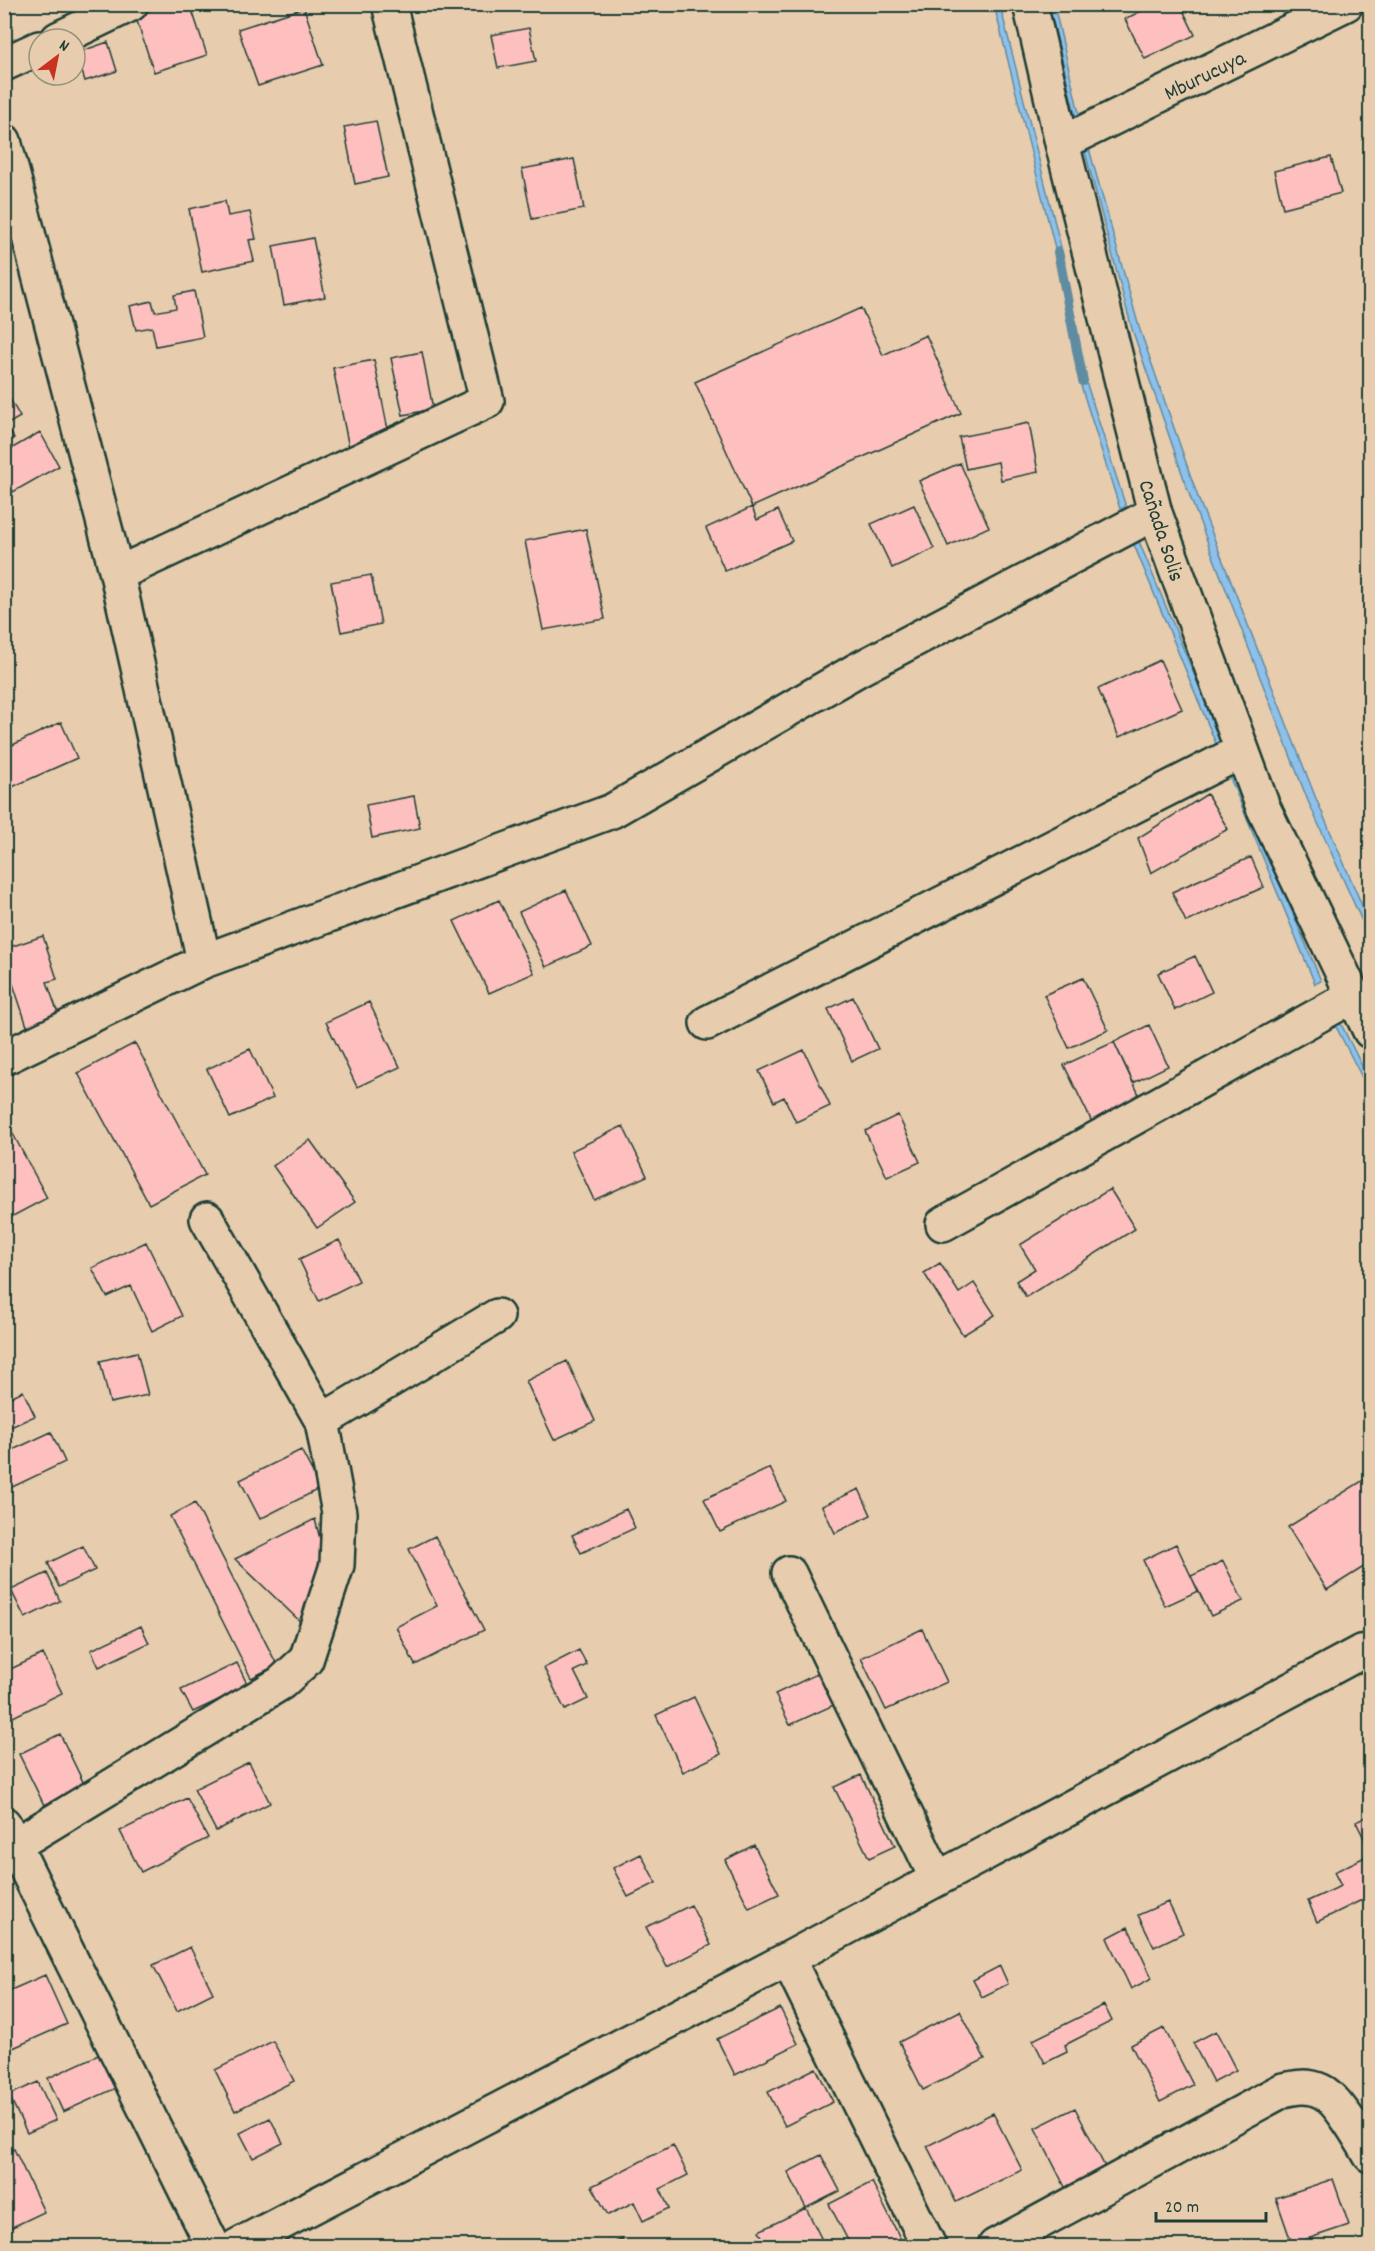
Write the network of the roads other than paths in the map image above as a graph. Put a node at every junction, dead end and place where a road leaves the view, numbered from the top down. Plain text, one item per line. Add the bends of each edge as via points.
1 (131, 4) edge
2 (389, 4) edge
3 (1030, 4) edge
4 (1346, 4) edge
5 (83, 27) edge
6 (27, 53) edge
7 (4, 64) edge
8 (4, 141) edge
9 (1062, 143) junction
10 (1155, 513) junction
11 (117, 574) junction
12 (1242, 751) junction
13 (204, 961) junction
14 (1353, 996) junction
15 (707, 1023) dead end
16 (1371, 1031) edge
17 (4, 1058) edge
18 (207, 1218) dead end
19 (943, 1224) dead end
20 (497, 1316) dead end
21 (322, 1421) junction
22 (789, 1573) dead end
23 (1371, 1651) edge
24 (10, 1834) edge
25 (937, 1879) junction
26 (788, 1959) junction
27 (1371, 2155) edge
28 (213, 2247) edge
29 (237, 2247) edge
30 (928, 2247) edge
31 (995, 2247) edge

1 - 5 street
2 - 11 street via 487,402
3 - 9 street, Cañada Solis
4 - 9 street, Mburucuya
6 - 7 street
8 - 11 street
9 - 10 street, Cañada Solis
10 - 12 street, Cañada Solis
10 - 13 street via 857,670 612,811
11 - 13 street
12 - 14 street, Cañada Solis via 1263,807
12 - 15 street
13 - 17 street
14 - 16 street, Cañada Solis
14 - 19 street
18 - 21 street
20 - 21 street
21 - 24 street via 339,1513 337,1565 306,1660 281,1683 246,1706
22 - 25 street
23 - 25 street via 1360,1652
24 - 28 street
25 - 26 street
26 - 29 street
26 - 30 street
27 - 31 street via 1351,2122 1323,2091 1300,2086 1283,2090

